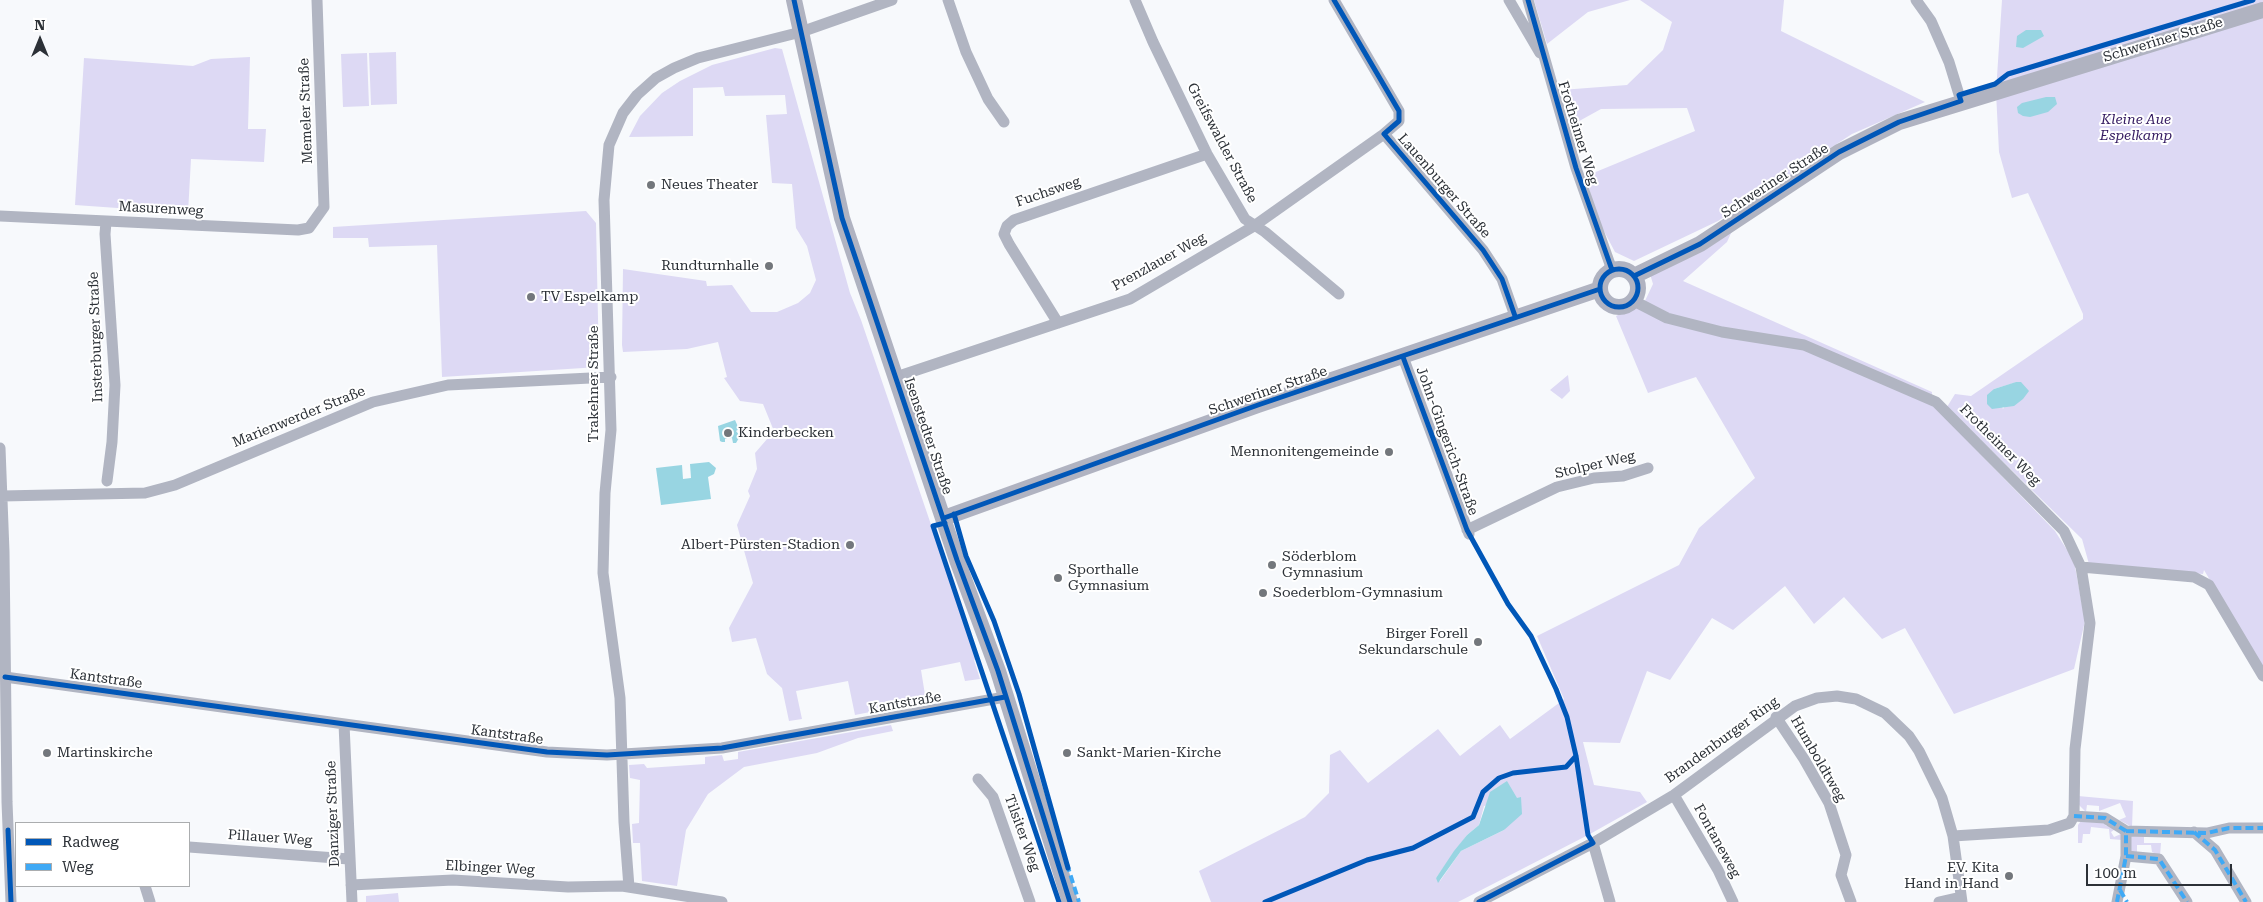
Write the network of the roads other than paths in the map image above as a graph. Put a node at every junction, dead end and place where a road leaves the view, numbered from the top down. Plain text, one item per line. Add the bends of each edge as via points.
1 (317, 0) edge
2 (794, 0) edge
3 (892, 0) edge
4 (948, 0) edge
5 (1135, 0) edge
6 (1334, 0) edge
7 (1509, 0) edge
8 (1528, 0) edge
9 (1916, 0) edge
10 (2263, 10) edge
11 (800, 32) junction
12 (1544, 58) junction
13 (1961, 101) junction
14 (1004, 122) dead end
15 (1384, 134) junction
16 (1207, 154) junction
17 (0, 216) edge
18 (316, 220) joint
19 (106, 222) junction
20 (1254, 226) junction
21 (1612, 270) junction
22 (1634, 276) junction
23 (1600, 289) junction
24 (1338, 294) dead end
25 (1634, 301) junction
26 (1515, 316) junction
27 (1058, 323) junction
28 (1403, 357) junction
29 (611, 377) junction
30 (896, 377) junction
31 (0, 448) edge
32 (1648, 468) dead end
33 (107, 481) dead end
34 (2, 496) junction
35 (944, 518) junction
36 (1468, 532) joint
37 (2, 553) edge
38 (2081, 567) junction
39 (2263, 676) edge
40 (5, 677) junction
41 (1005, 697) junction
42 (1776, 717) junction
43 (344, 724) junction
44 (623, 755) junction
45 (978, 779) dead end
46 (1674, 795) junction
47 (2074, 816) junction
48 (2263, 828) edge
49 (3, 829) edge
50 (2126, 831) junction
51 (2194, 832) junction
52 (1953, 836) junction
53 (1594, 843) junction
54 (190, 847) edge
55 (2126, 856) junction
56 (349, 859) junction
57 (351, 884) junction
58 (145, 887) edge
59 (629, 887) junction
60 (2120, 890) junction
61 (1961, 900) edge
62 (11, 902) edge
63 (150, 902) edge
64 (352, 902) edge
65 (722, 902) edge
66 (1030, 902) edge
67 (1070, 902) edge
68 (1479, 902) edge
69 (1609, 902) edge
70 (1732, 902) edge
71 (1851, 902) edge
72 (1939, 902) edge
73 (2117, 902) edge
74 (2127, 902) edge
75 (2187, 902) edge
76 (2246, 902) edge

1 - 18 street, Memeler Straße via 324,206
2 - 11 street, Isenstedter Straße
3 - 11 street, Trakehner Straße
4 - 14 street via 966,52 988,99
5 - 16 street, Greifswalder Straße
6 - 15 street, Lauenburger Straße via 1399,111 1399,121
7 - 12 street, Frotheimer Weg
8 - 12 street, Frotheimer Weg
9 - 13 street via 1935,29
10 - 13 street, Schweriner Straße
11 - 29 street, Trakehner Straße via 698,58 674,68 644,89 623,113 609,145 604,196
11 - 30 street, Isenstedter Straße via 839,209
12 - 21 street, Frotheimer Weg via 1576,168
13 - 22 street, Schweriner Straße via 1899,122 1839,152 1700,244
15 - 20 street, Prenzlauer Weg
15 - 26 street, Lauenburger Straße via 1483,250 1502,279
16 - 20 street, Greifswalder Straße via 1245,219
16 - 27 street, Fuchsweg via 1014,220 1007,226 1004,234 1009,244
17 - 19 street, Masurenweg
18 - 19 street, Masurenweg via 309,228 298,230
19 - 33 street, Insterburger Straße via 115,385
20 - 24 street, Greifswalder Straße
20 - 27 street, Prenzlauer Weg via 1130,299
21 - 22 street via 1624,270
21 - 23 street via 1603,277
22 - 25 street via 1638,293
23 - 25 street via 1602,297 1617,307
23 - 26 street, Schweriner Straße
25 - 38 street, Frotheimer Weg via 1667,318 1722,332 1804,346 1936,402 2064,531
26 - 28 street, Schweriner Straße
27 - 30 street, Prenzlauer Weg
28 - 35 street, Schweriner Straße
28 - 36 street, John-Gingerich-Straße
29 - 34 street, Marienwerder Straße via 448,385 373,402 174,485 145,493
29 - 44 street, Trakehner Straße via 612,430 605,494 603,573 615,651
30 - 35 street, Isenstedter Straße
31 - 34 street
32 - 36 street, Stolper Weg via 1557,488
34 - 37 street
35 - 41 street, Isenstedter Straße
37 - 40 street
38 - 39 street via 2194,577 2209,585
38 - 47 street, Frotheimer Weg via 2090,623 2075,749
40 - 43 street, Kantstraße
40 - 49 street
41 - 44 street, Kantstraße via 732,746
41 - 67 street, Isenstedter Straße via 1032,773
42 - 46 street, Brandenburger Ring
42 - 52 street, Brandenburger Ring via 1817,698 1836,696 1856,698 1885,712 1909,736 1929,769
42 - 71 street, Humboldtweg via 1828,803 1846,855 1841,875
43 - 44 street, Kantstraße via 547,752
43 - 56 street, Danziger Straße
44 - 59 street, Trakehner Straße
45 - 66 street, Tilsiter Weg via 993,797
46 - 53 street, Brandenburger Ring
46 - 70 street, Fontaneweg via 1718,870
47 - 50 street via 2105,818
47 - 52 street via 2070,823 2049,830
48 - 51 street
49 - 62 street
50 - 51 street
50 - 55 street
51 - 76 street via 2215,850
52 - 61 street, Brandenburger Ring
53 - 68 street, Brandenburger Ring
53 - 69 street
54 - 56 street, Pillauer Weg
55 - 60 street
55 - 75 street via 2159,859
56 - 57 street, Danziger Straße
57 - 59 street, Elbinger Weg via 453,880
57 - 64 street, Danziger Straße
58 - 63 street
59 - 65 street
60 - 73 street
60 - 74 street
61 - 72 street

